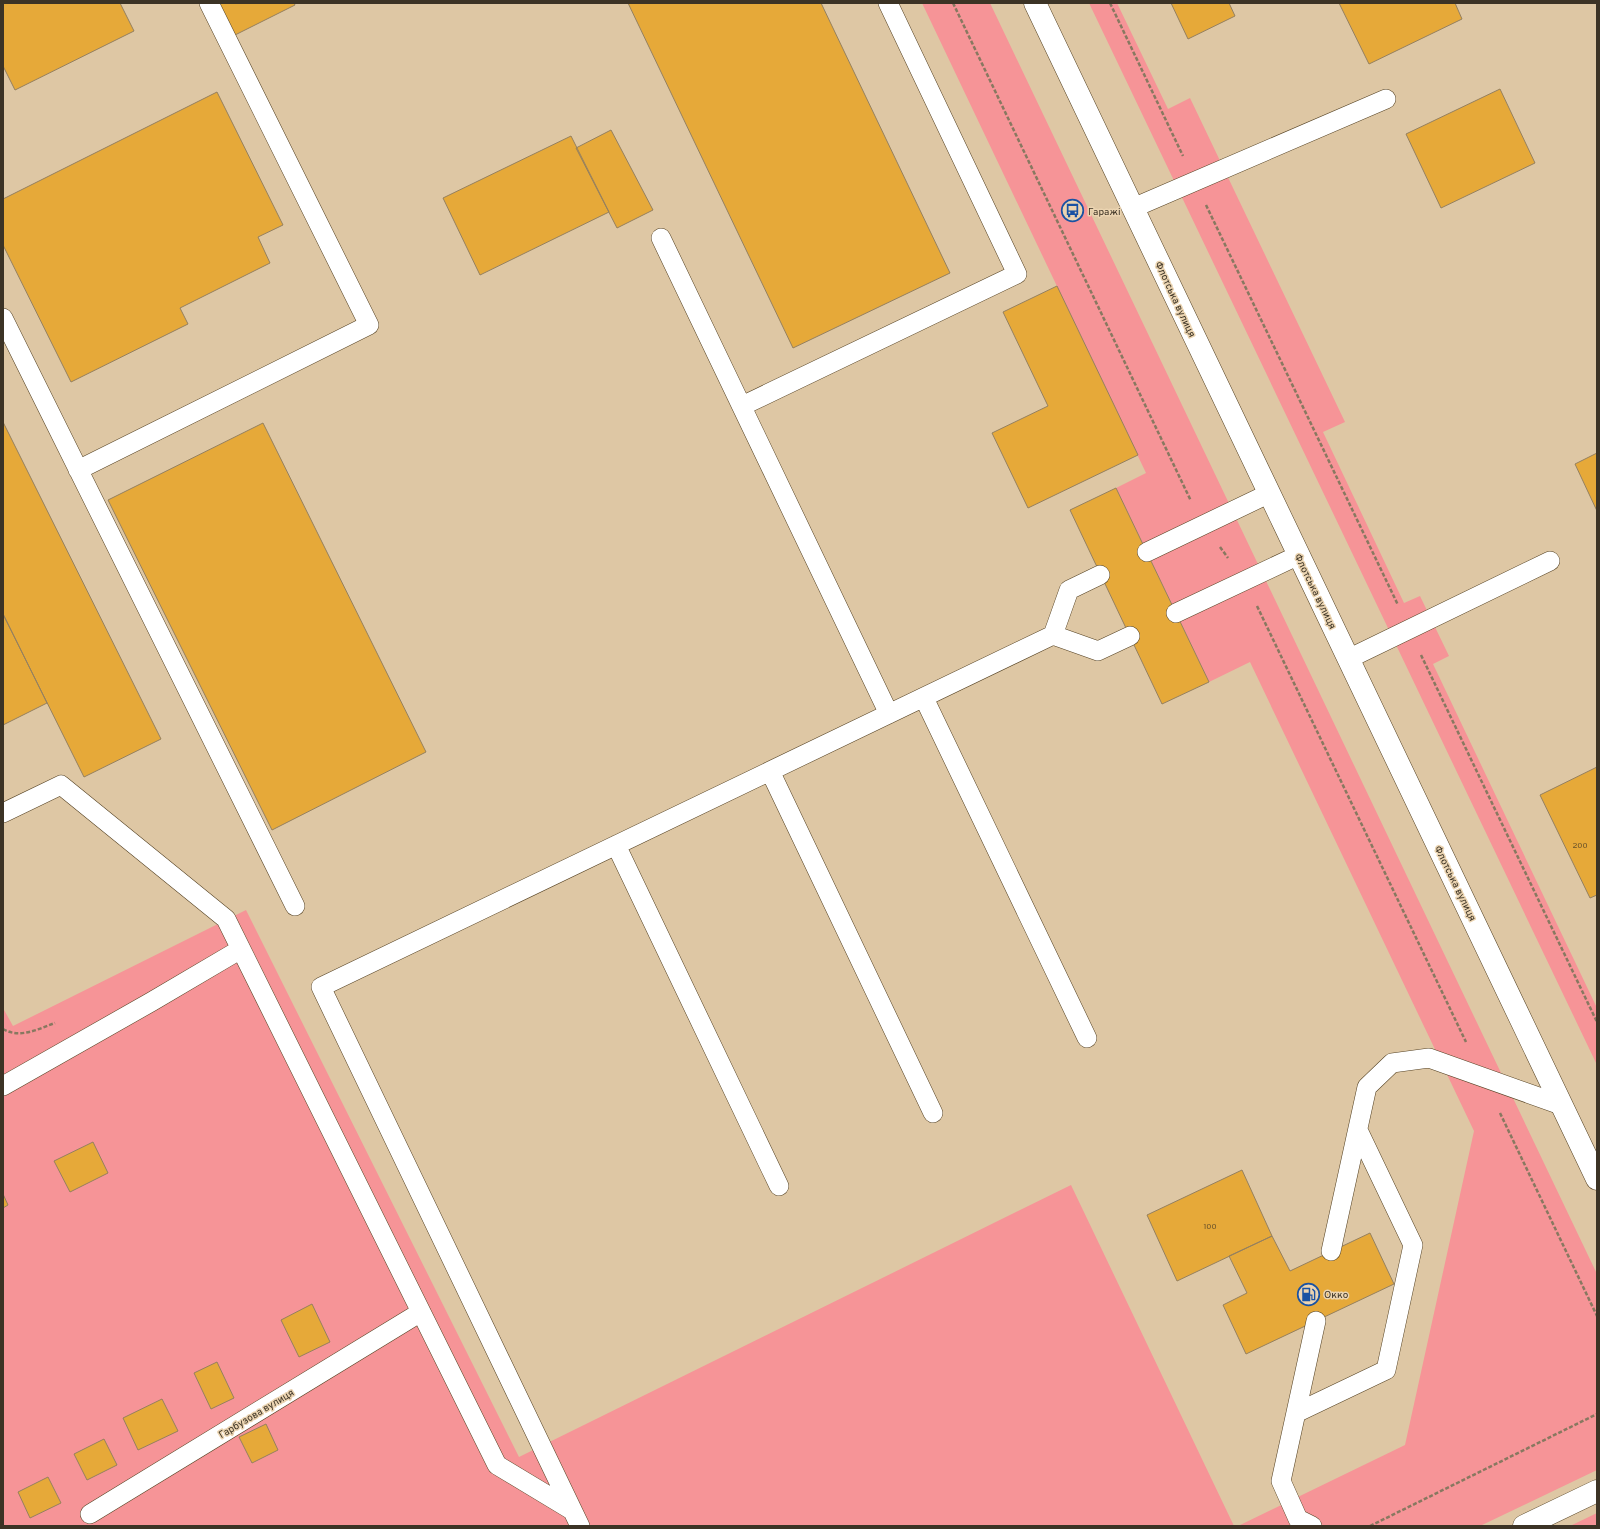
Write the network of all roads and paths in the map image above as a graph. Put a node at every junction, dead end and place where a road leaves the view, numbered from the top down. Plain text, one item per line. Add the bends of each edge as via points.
1 (209, 3) edge
2 (888, 3) edge
3 (953, 3) edge
4 (1035, 3) edge
5 (1110, 3) edge
6 (1386, 99) dead end
7 (1195, 181) junction
8 (1133, 208) junction
9 (662, 238) dead end
10 (3, 318) edge
11 (742, 406) junction
12 (78, 470) junction
13 (1270, 493) junction
14 (1203, 525) junction
15 (1147, 552) dead end
16 (1299, 555) junction
17 (1550, 562) dead end
18 (1100, 575) dead end
19 (1245, 580) junction
20 (1176, 613) dead end
21 (1409, 629) junction
22 (1052, 635) junction
23 (1130, 636) dead end
24 (1348, 659) junction
25 (924, 698) junction
26 (889, 714) junction
27 (770, 771) junction
28 (3, 813) edge
29 (616, 845) junction
30 (295, 906) dead end
31 (241, 948) junction
32 (1597, 1022) edge
33 (1087, 1038) dead end
34 (1482, 1076) junction
35 (3, 1086) edge
36 (1561, 1104) junction
37 (933, 1113) dead end
38 (1358, 1130) junction
39 (1597, 1179) edge
40 (779, 1186) dead end
41 (1331, 1251) dead end
42 (422, 1312) junction
43 (1597, 1316) edge
44 (1316, 1320) dead end
45 (1296, 1413) junction
46 (1597, 1414) edge
47 (1597, 1492) edge
48 (570, 1509) junction
49 (90, 1514) dead end
50 (580, 1526) edge
51 (1312, 1526) edge
52 (1370, 1526) edge
53 (1524, 1526) edge

1 - 12 lane via 369,325
2 - 11 lane via 1017,274
3 - 14 path
4 - 8 street, Флотська вулиця
5 - 7 path
6 - 7 lane
7 - 8 lane
7 - 21 path
8 - 13 street, Флотська вулиця
9 - 11 lane
10 - 12 lane
11 - 26 lane
12 - 30 lane
13 - 14 lane
13 - 16 street, Флотська вулиця
14 - 15 lane
14 - 19 path
16 - 19 lane
16 - 24 street, Флотська вулиця
17 - 21 lane
18 - 22 lane via 1068,590
19 - 20 lane
19 - 34 path
21 - 24 lane
21 - 32 path
22 - 23 lane via 1098,651
22 - 25 lane
24 - 36 street, Флотська вулиця
25 - 26 lane
25 - 33 lane
26 - 27 lane
27 - 29 lane
27 - 37 lane
28 - 31 lane via 61,785 226,919
29 - 40 lane
29 - 48 lane via 321,987
31 - 35 lane via 145,1006
31 - 42 lane
34 - 36 lane
34 - 38 lane via 1428,1058 1392,1063 1367,1087
34 - 43 path
36 - 39 street, Флотська вулиця
38 - 41 lane
38 - 45 lane via 1413,1246 1386,1370
42 - 48 lane via 497,1465
42 - 49 lane, Гарбузова вулиця
44 - 45 lane
45 - 51 lane via 1281,1481 1298,1519
46 - 52 path
47 - 53 street
48 - 50 lane

